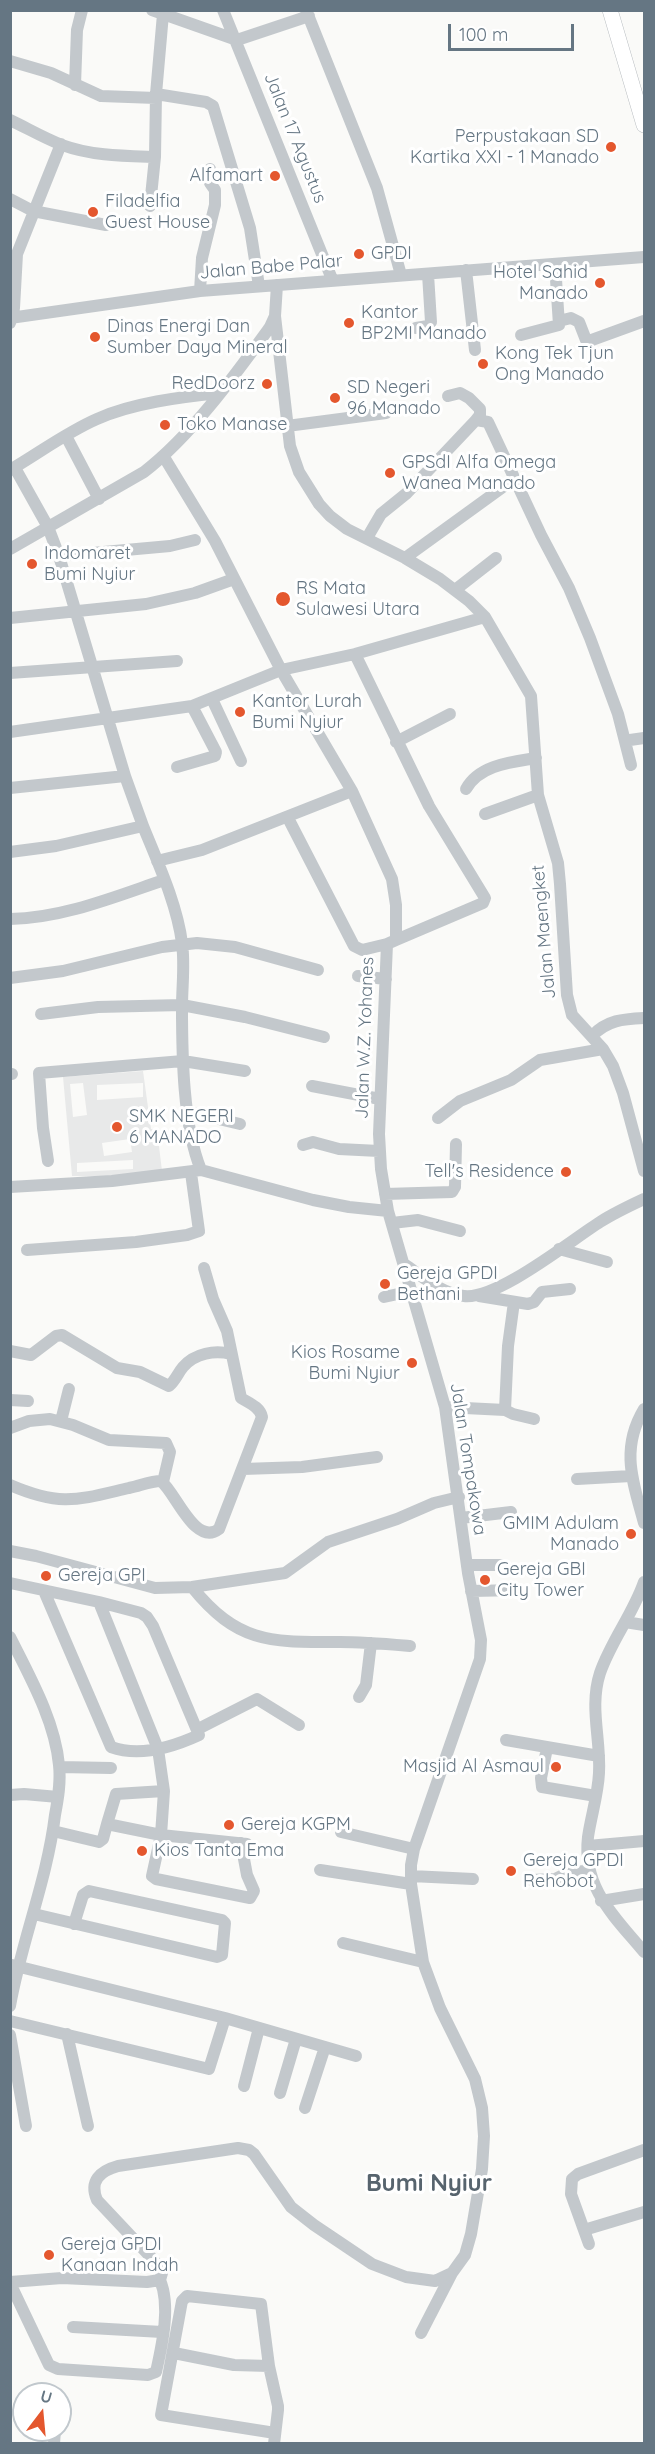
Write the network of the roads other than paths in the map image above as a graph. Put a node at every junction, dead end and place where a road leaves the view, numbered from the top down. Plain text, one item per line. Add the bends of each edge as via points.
1 (82, 10) edge
2 (223, 10) edge
3 (610, 10) edge
4 (157, 12) edge
5 (308, 13) edge
6 (237, 40) junction
7 (10, 61) edge
8 (75, 86) junction
9 (156, 96) junction
10 (10, 120) edge
11 (644, 120) edge
12 (61, 144) junction
13 (155, 157) junction
14 (210, 169) dead end
15 (10, 199) edge
16 (150, 206) dead end
17 (33, 211) junction
18 (106, 225) dead end
19 (645, 257) edge
20 (555, 264) junction
21 (466, 270) junction
22 (428, 274) junction
23 (401, 275) junction
24 (332, 279) junction
25 (277, 285) junction
26 (260, 286) junction
27 (200, 291) junction
28 (275, 316) junction
29 (11, 320) edge
30 (559, 321) junction
31 (645, 321) edge
32 (416, 328) dead end
33 (521, 335) dead end
34 (475, 350) dead end
35 (219, 393) junction
36 (448, 396) dead end
37 (386, 413) dead end
38 (476, 420) junction
39 (287, 426) junction
40 (66, 436) junction
41 (164, 456) junction
42 (13, 469) edge
43 (514, 479) junction
44 (99, 499) junction
45 (48, 527) junction
46 (367, 538) junction
47 (195, 540) dead end
48 (10, 549) edge
49 (59, 556) junction
50 (405, 558) junction
51 (496, 558) dead end
52 (234, 579) junction
53 (455, 590) junction
54 (75, 612) junction
55 (485, 617) junction
56 (10, 618) edge
57 (355, 654) junction
58 (177, 661) dead end
59 (92, 666) junction
60 (280, 670) junction
61 (10, 673) edge
62 (212, 699) junction
63 (192, 706) junction
64 (450, 714) dead end
65 (109, 719) junction
66 (10, 732) edge
67 (645, 738) edge
68 (630, 740) dead end
69 (396, 742) junction
70 (536, 758) junction
71 (240, 761) dead end
72 (631, 765) dead end
73 (177, 767) dead end
74 (125, 776) junction
75 (10, 789) edge
76 (466, 789) dead end
77 (352, 792) junction
78 (538, 795) junction
79 (485, 814) dead end
80 (288, 818) junction
81 (143, 826) junction
82 (10, 852) edge
83 (157, 861) junction
84 (164, 880) junction
85 (10, 920) edge
86 (392, 942) junction
87 (183, 944) junction
88 (318, 970) dead end
89 (358, 976) dead end
90 (10, 978) edge
91 (386, 979) junction
92 (182, 1005) junction
93 (41, 1014) dead end
94 (645, 1018) edge
95 (592, 1036) junction
96 (324, 1037) dead end
97 (603, 1049) junction
98 (183, 1060) junction
99 (245, 1071) dead end
100 (312, 1086) dead end
101 (380, 1099) junction
102 (189, 1112) junction
103 (438, 1118) dead end
104 (240, 1124) dead end
105 (303, 1144) dead end
106 (456, 1144) dead end
107 (379, 1151) junction
108 (48, 1161) dead end
109 (196, 1171) junction
110 (645, 1171) edge
111 (10, 1187) edge
112 (385, 1194) junction
113 (645, 1199) edge
114 (390, 1217) junction
115 (460, 1231) dead end
116 (560, 1249) junction
117 (27, 1250) dead end
118 (607, 1262) dead end
119 (404, 1264) junction
120 (204, 1268) dead end
121 (570, 1289) dead end
122 (412, 1291) junction
123 (479, 1296) junction
124 (384, 1298) dead end
125 (514, 1302) junction
126 (10, 1351) edge
127 (231, 1354) junction
128 (69, 1389) dead end
129 (10, 1400) edge
130 (28, 1401) dead end
131 (445, 1407) junction
132 (645, 1409) edge
133 (506, 1410) junction
134 (534, 1419) dead end
135 (62, 1421) junction
136 (10, 1428) edge
137 (377, 1457) dead end
138 (243, 1469) junction
139 (631, 1476) junction
140 (576, 1479) dead end
141 (163, 1482) junction
142 (10, 1485) edge
143 (459, 1497) junction
144 (511, 1512) dead end
145 (461, 1518) junction
146 (645, 1523) edge
147 (10, 1551) edge
148 (466, 1565) junction
149 (501, 1565) dead end
150 (645, 1582) edge
151 (10, 1583) edge
152 (192, 1587) junction
153 (519, 1590) dead end
154 (44, 1591) junction
155 (471, 1591) junction
156 (99, 1602) junction
157 (625, 1622) junction
158 (645, 1625) edge
159 (10, 1637) edge
160 (372, 1643) junction
161 (410, 1646) dead end
162 (360, 1697) dead end
163 (299, 1725) dead end
164 (198, 1729) junction
165 (506, 1740) dead end
166 (547, 1748) junction
167 (158, 1749) junction
168 (598, 1756) junction
169 (60, 1767) junction
170 (111, 1768) dead end
171 (164, 1791) junction
172 (10, 1795) edge
173 (596, 1796) junction
174 (58, 1797) junction
175 (107, 1824) junction
176 (53, 1831) junction
177 (341, 1832) dead end
178 (161, 1835) junction
179 (645, 1841) edge
180 (588, 1846) junction
181 (414, 1849) junction
182 (320, 1870) dead end
183 (590, 1870) junction
184 (473, 1879) dead end
185 (411, 1880) junction
186 (531, 1880) dead end
187 (645, 1894) edge
188 (601, 1901) junction
189 (34, 1914) junction
190 (74, 1924) junction
191 (343, 1943) dead end
192 (645, 1952) edge
193 (423, 1962) junction
194 (14, 1966) edge
195 (10, 2007) edge
196 (225, 2018) junction
197 (10, 2021) edge
198 (260, 2028) junction
199 (67, 2034) junction
200 (10, 2035) edge
201 (296, 2039) junction
202 (325, 2047) junction
203 (356, 2056) dead end
204 (244, 2086) dead end
205 (280, 2093) dead end
206 (305, 2108) dead end
207 (26, 2126) dead end
208 (88, 2126) dead end
209 (645, 2150) edge
210 (645, 2212) edge
211 (584, 2230) junction
212 (589, 2244) dead end
213 (452, 2273) junction
214 (160, 2280) junction
215 (10, 2283) edge
216 (73, 2327) dead end
217 (162, 2332) junction
218 (421, 2333) dead end
219 (174, 2353) junction
220 (269, 2366) junction
221 (275, 2438) edge

1 - 8 street via 77,30
2 - 6 street, Jalan 17 Agustus
3 - 11 main road
4 - 6 street
4 - 9 street
5 - 6 street
5 - 23 street via 377,188
6 - 24 street, Jalan 17 Agustus
7 - 8 street via 51,73
8 - 9 street via 108,98
9 - 13 street
9 - 26 street via 213,106 250,228
10 - 12 street
12 - 13 street via 105,154
12 - 17 street
13 - 16 street
14 - 27 street via 215,205 202,258
15 - 17 street
17 - 18 street
17 - 29 street via 17,254
19 - 20 street, Jalan Babe Palar
20 - 21 street, Jalan Babe Palar
20 - 30 street
21 - 22 street, Jalan Babe Palar
21 - 34 street
22 - 23 street, Jalan Babe Palar
22 - 32 street via 431,322
23 - 24 street, Jalan Babe Palar
24 - 25 street, Jalan Babe Palar
25 - 26 street, Jalan Babe Palar
25 - 28 street, Jalan Maengket
26 - 27 street, Jalan Babe Palar
27 - 29 street, Jalan Babe Palar
28 - 35 street
28 - 39 street, Jalan Maengket
30 - 31 street via 571,318 579,322 589,341
30 - 33 street via 557,326
35 - 40 street via 113,413
35 - 41 street
36 - 38 street via 460,393 479,406
37 - 39 street
38 - 43 street via 491,424
38 - 46 street via 407,493 381,514
39 - 46 street, Jalan Maengket via 299,472 319,504 338,523
40 - 42 street
40 - 44 street
41 - 44 street
41 - 52 street, Jalan W.Z. Yohanes
42 - 45 street
43 - 50 street
43 - 72 street via 590,638 618,714
44 - 45 street
45 - 48 street
45 - 49 street
46 - 50 street, Jalan Maengket
47 - 49 street via 170,546
49 - 54 street
50 - 53 street, Jalan Maengket
51 - 53 street
52 - 54 street via 162,601
52 - 60 street, Jalan W.Z. Yohanes
53 - 55 street, Jalan Maengket
54 - 56 street
54 - 59 street
55 - 57 street
55 - 70 street, Jalan Maengket via 531,696
57 - 60 street
57 - 69 street
58 - 59 street
59 - 61 street
59 - 65 street
60 - 62 street
60 - 77 street, Jalan W.Z. Yohanes
62 - 63 street
62 - 71 street
63 - 65 street
63 - 73 street via 216,752 215,756
64 - 69 street
65 - 66 street
65 - 74 street
67 - 68 street
69 - 86 street via 429,806 485,898 483,903
70 - 76 street via 496,765 471,780
70 - 78 street, Jalan Maengket
74 - 75 street
74 - 81 street
77 - 80 street
77 - 86 street, Jalan W.Z. Yohanes via 392,879 396,905
78 - 79 street
78 - 95 street, Jalan Maengket via 558,863 567,995 572,1015
80 - 83 street via 202,850
80 - 86 street via 354,946 362,950
81 - 82 street
81 - 83 street
83 - 84 street
84 - 85 street via 43,917
84 - 87 street
86 - 91 street, Jalan W.Z. Yohanes
87 - 88 street via 235,947
87 - 90 street
87 - 92 street
89 - 91 street
91 - 101 street, Jalan W.Z. Yohanes
92 - 93 street via 98,1007
92 - 96 street
92 - 98 street
94 - 95 street via 616,1020
95 - 97 street, Jalan Maengket
97 - 103 street via 540,1060 511,1080 460,1101
97 - 110 street, Jalan Maengket via 620,1084
98 - 99 street
98 - 102 street
98 - 108 street via 39,1073
100 - 101 street
101 - 107 street, Jalan W.Z. Yohanes
102 - 104 street
102 - 109 street
105 - 107 street
106 - 112 street via 452,1192
107 - 112 street, Jalan W.Z. Yohanes
109 - 111 street
109 - 114 street
109 - 117 street via 195,1221 199,1231 136,1242
112 - 114 street, Jalan W.Z. Yohanes
113 - 116 street
114 - 115 street
114 - 119 street, Jalan W.Z. Yohanes
116 - 118 street
116 - 123 street
119 - 122 street, Jalan Tompakowa
119 - 123 street via 452,1293
120 - 127 street via 227,1331
121 - 125 street via 542,1292 531,1303
122 - 124 street
122 - 131 street, Jalan Tompakowa
123 - 125 street
125 - 133 street
126 - 127 street via 31,1354 62,1335 117,1368 140,1372 169,1386 183,1367 199,1356 213,1352
127 - 138 street via 241,1398 261,1412 262,1417
128 - 135 street
129 - 130 street
131 - 133 street
131 - 143 street, Jalan Tompakowa
132 - 139 street via 633,1439
133 - 134 street
135 - 136 street via 40,1418
135 - 141 street via 109,1440 166,1443 170,1452
137 - 138 street via 303,1467
138 - 141 street via 221,1525 210,1533 191,1522
139 - 140 street
139 - 146 street
141 - 142 street via 73,1501 53,1500
143 - 145 street, Jalan Tompakowa
143 - 152 street via 328,1542 285,1573
144 - 145 street
145 - 148 street, Jalan Tompakowa
147 - 152 street via 155,1588
148 - 149 street
148 - 155 street, Jalan Tompakowa
150 - 157 street
151 - 154 street
152 - 160 street via 221,1618 256,1637 288,1642
153 - 155 street
154 - 156 street
154 - 167 street via 110,1746
155 - 181 street, Jalan Tompakowa via 482,1640 480,1659
156 - 164 street via 141,1613 149,1620
156 - 167 street
157 - 158 street
157 - 168 street via 598,1682
159 - 169 street via 45,1713
160 - 161 street
160 - 162 street via 366,1685
163 - 164 street via 257,1699
164 - 167 street via 199,1736
165 - 166 street
166 - 168 street
166 - 173 street via 542,1787
167 - 171 street
168 - 173 street
169 - 170 street
169 - 174 street
171 - 175 street via 116,1794
171 - 178 street
172 - 174 street
173 - 180 street
174 - 176 street
175 - 176 street via 99,1842
175 - 178 street
176 - 189 street
177 - 181 street
178 - 178 street via 244,1843 247,1875 254,1891 250,1898 156,1879 152,1876
179 - 180 street
180 - 183 street
181 - 185 street, Jalan Tompakowa
182 - 185 street
183 - 186 street via 555,1879
183 - 188 street
184 - 185 street
185 - 193 street, Jalan Tompakowa
187 - 188 street
188 - 192 street
189 - 190 street
189 - 194 street
190 - 190 street via 83,1895 89,1891 222,1920 222,1955
191 - 193 street
193 - 213 street, Jalan Tompakowa via 440,2008 475,2079 484,2122 484,2149 471,2234 465,2255
194 - 195 street
194 - 196 street
196 - 198 street
196 - 199 street via 209,2068
197 - 199 street
198 - 201 street
198 - 204 street
199 - 208 street
200 - 207 street
201 - 202 street
201 - 205 street
202 - 203 street
202 - 206 street
209 - 211 street via 572,2179 571,2194
210 - 211 street
211 - 212 street
213 - 214 street via 435,2281 424,2281 372,2264 291,2207 254,2154 238,2148 118,2166 95,2180 97,2200 157,2263 162,2271
213 - 218 street, Jalan Tompakowa
214 - 215 street via 62,2278
214 - 217 street via 165,2301
215 - 217 street via 46,2361 55,2368 153,2374 157,2371
216 - 217 street
219 - 220 street via 223,2363
219 - 220 street via 186,2296 254,2302 261,2304
219 - 221 street via 161,2415
220 - 221 street via 278,2406

